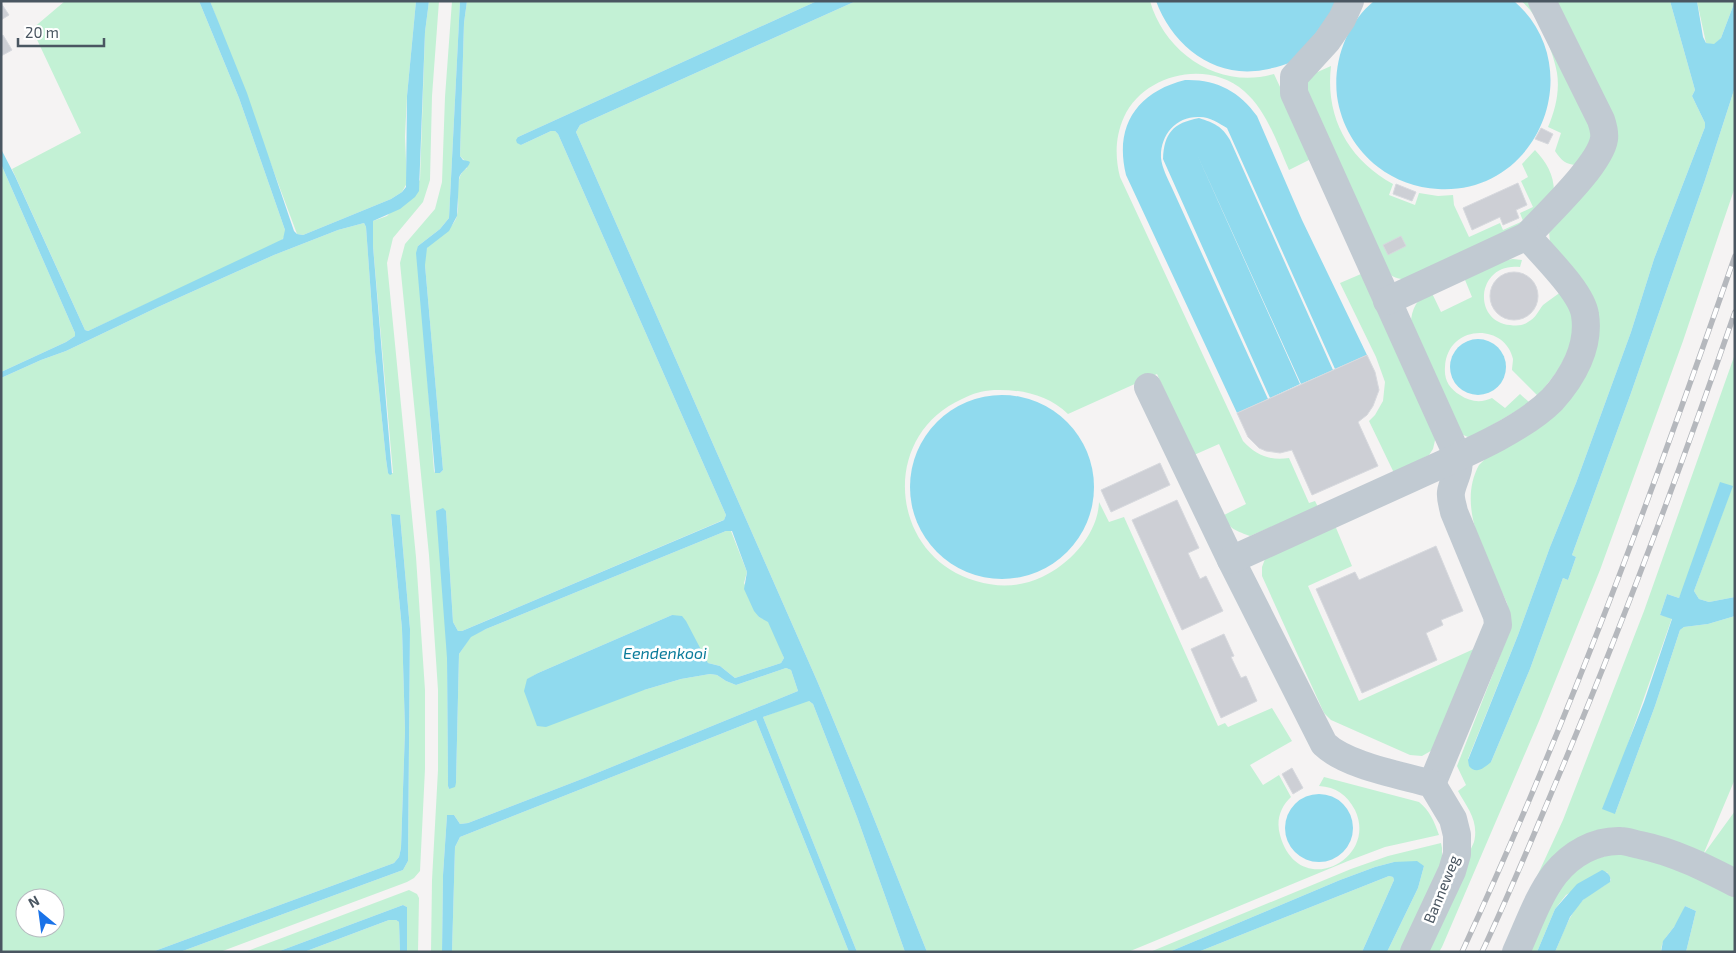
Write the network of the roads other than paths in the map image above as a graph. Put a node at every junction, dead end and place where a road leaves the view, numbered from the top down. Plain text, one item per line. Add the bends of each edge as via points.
1 (1350, 1) edge
2 (1542, 1) edge
3 (1528, 236) junction
4 (1387, 301) junction
5 (1148, 387) dead end
6 (1458, 457) junction
7 (1231, 560) junction
8 (1437, 791) junction
9 (1735, 883) edge
10 (1414, 952) edge
11 (1516, 952) edge

1 - 4 street via 1327,42 1294,77 1294,93
2 - 3 street via 1601,120 1604,139 1595,160
3 - 4 street
3 - 6 street via 1578,295 1585,313 1584,347 1566,382 1552,400 1509,430
4 - 6 street
5 - 7 street
6 - 7 street
6 - 8 street via 1458,470 1450,495 1454,512 1498,625
7 - 8 street via 1324,744 1347,760
8 - 10 street, Banneweg via 1454,819 1458,835 1457,854
9 - 11 street via 1675,854 1646,846 1621,841 1587,848 1570,858 1555,874

